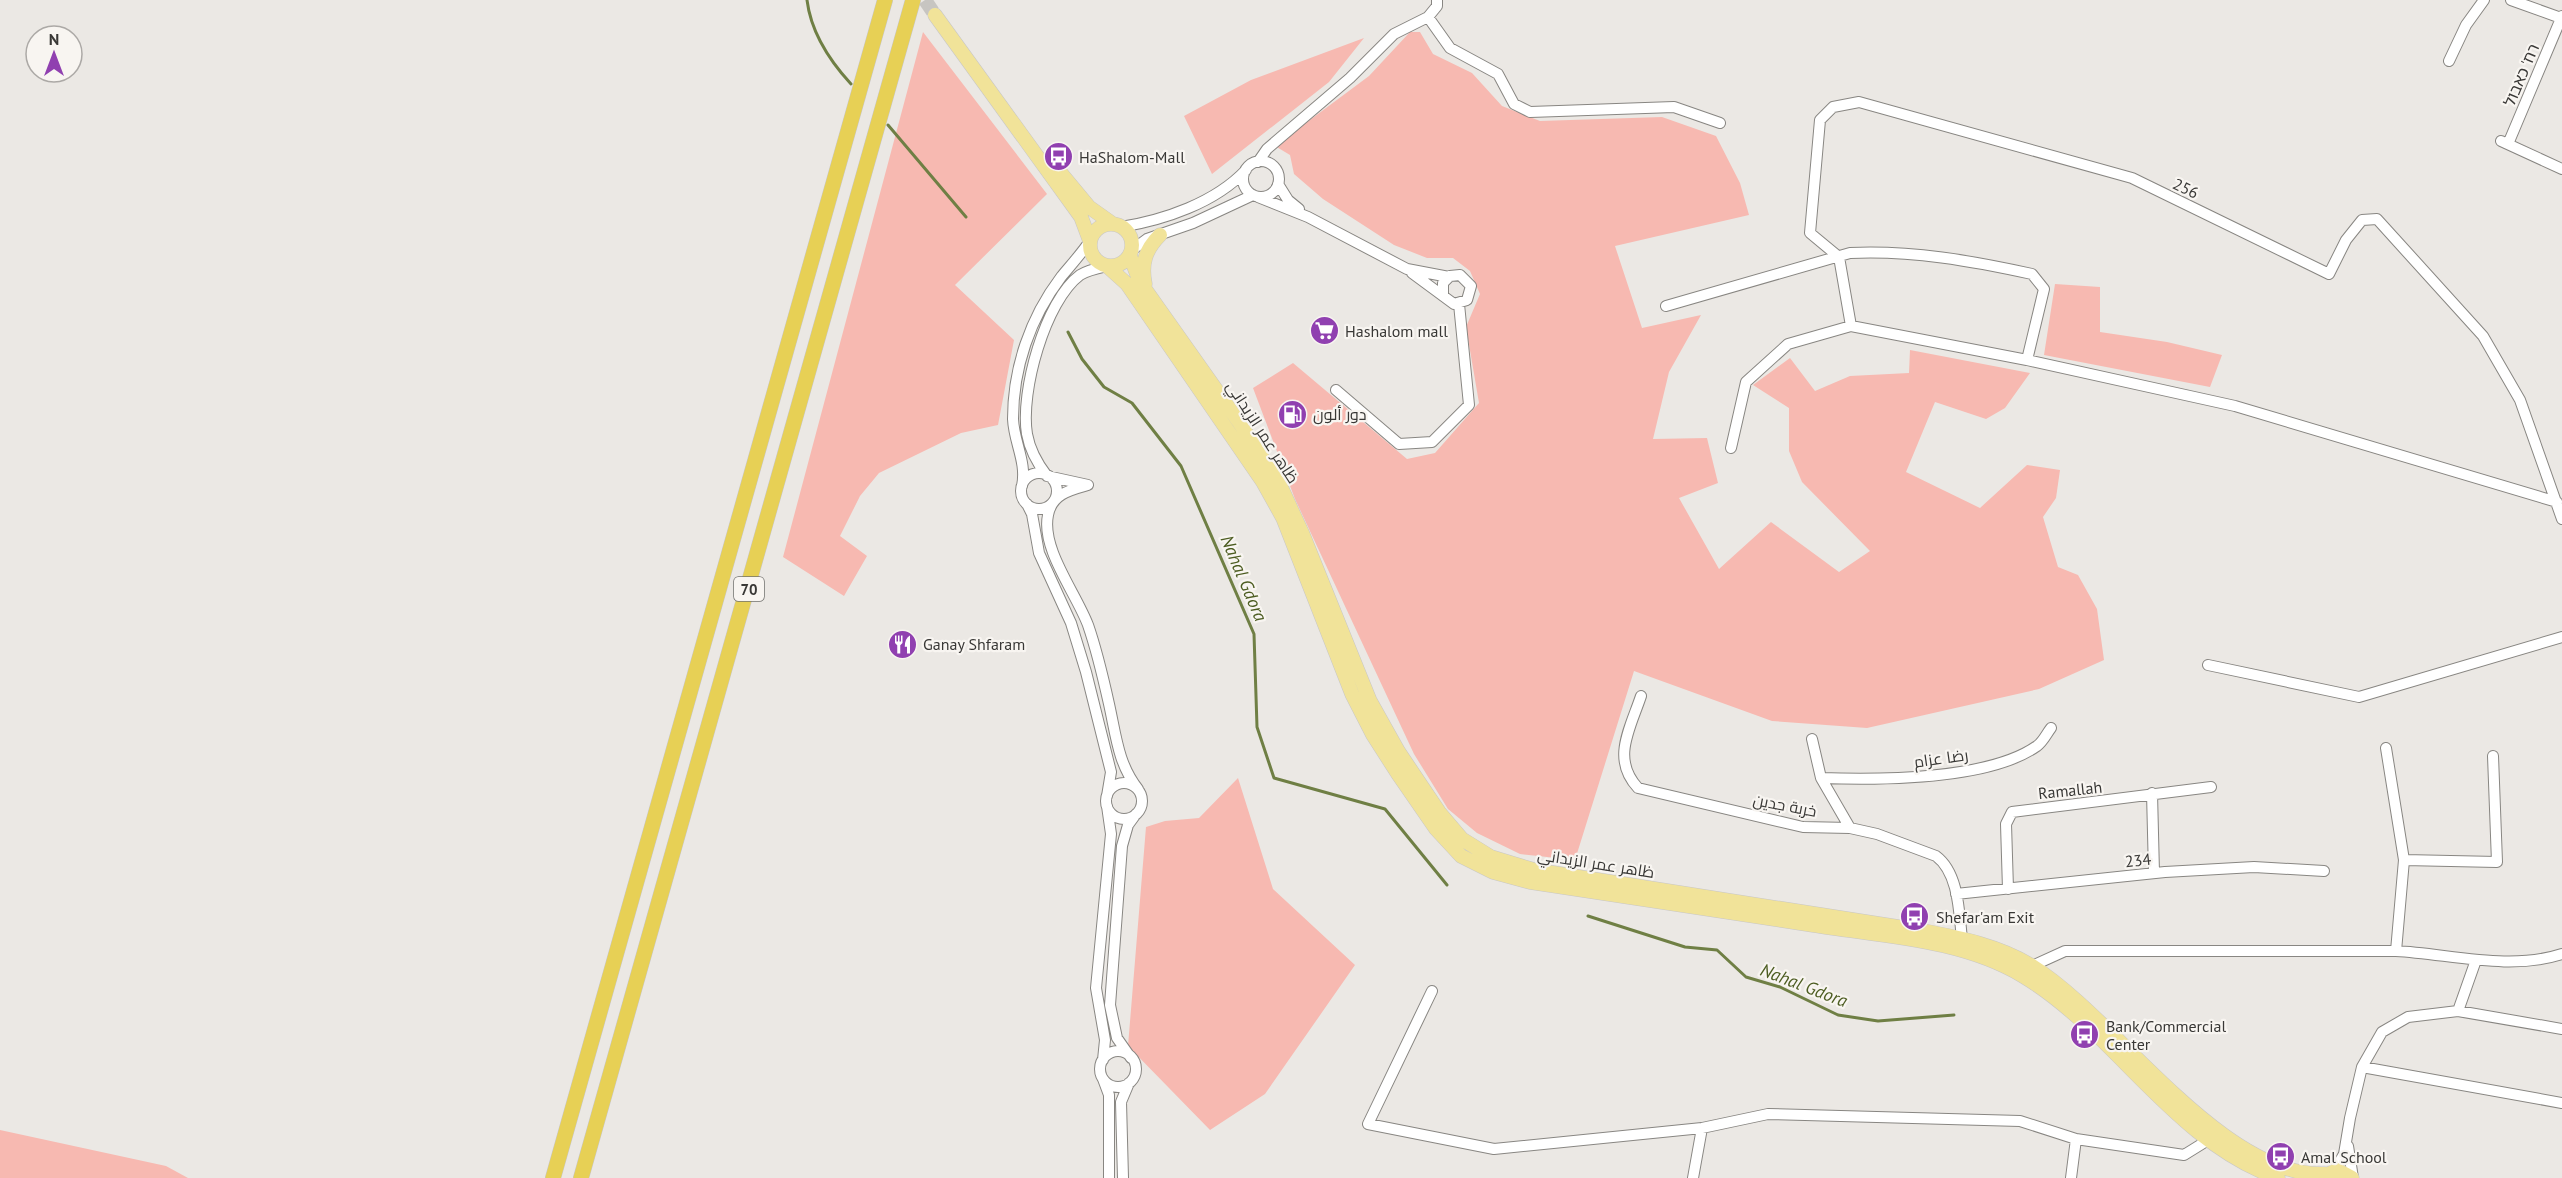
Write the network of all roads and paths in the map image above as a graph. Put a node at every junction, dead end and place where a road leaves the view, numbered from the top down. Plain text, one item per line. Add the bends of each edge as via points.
1 (885, 0) edge
2 (913, 0) edge
3 (1437, 0) edge
4 (2484, 0) edge
5 (2511, 0) edge
6 (935, 15) tunnel mouth
7 (1428, 17) junction
8 (2561, 17) edge
9 (2449, 62) dead end
10 (983, 82) junction
11 (1720, 123) dead end
12 (1258, 162) junction
13 (2562, 169) edge
14 (1246, 170) junction
15 (1278, 184) junction
16 (1256, 196) junction
17 (1308, 217) junction
18 (1117, 226) junction
19 (1160, 235) junction
20 (1090, 241) junction
21 (1131, 253) junction
22 (1839, 257) junction
23 (1107, 266) junction
24 (1407, 269) junction
25 (1449, 277) junction
26 (1147, 292) junction
27 (1443, 296) junction
28 (1459, 304) junction
29 (1666, 306) dead end
30 (1851, 327) junction
31 (2027, 360) junction
32 (1336, 390) dead end
33 (1731, 448) dead end
34 (1047, 476) junction
35 (1022, 486) junction
36 (1054, 501) junction
37 (2557, 502) junction
38 (1027, 504) junction
39 (2562, 519) edge
40 (2562, 637) edge
41 (2208, 665) dead end
42 (1641, 696) dead end
43 (2051, 728) dead end
44 (1812, 740) dead end
45 (2386, 748) dead end
46 (2493, 756) dead end
47 (1821, 777) junction
48 (2211, 787) dead end
49 (1138, 789) junction
50 (2152, 794) junction
51 (1107, 801) junction
52 (1136, 814) junction
53 (1850, 828) junction
54 (2404, 860) junction
55 (2324, 871) dead end
56 (2154, 873) junction
57 (2008, 889) junction
58 (1956, 894) junction
59 (1962, 939) junction
60 (2396, 951) junction
61 (2562, 954) edge
62 (2476, 960) junction
63 (2031, 966) junction
64 (1432, 992) dead end
65 (2458, 1011) junction
66 (2562, 1029) edge
67 (1131, 1058) junction
68 (1103, 1060) junction
69 (2362, 1068) junction
70 (1103, 1079) junction
71 (1129, 1083) junction
72 (2562, 1103) edge
73 (1702, 1128) junction
74 (2215, 1135) junction
75 (2347, 1136) junction
76 (2076, 1139) junction
77 (2326, 1174) edge
78 (553, 1178) edge
79 (581, 1178) edge
80 (1109, 1178) edge
81 (1124, 1178) edge
82 (1693, 1178) edge
83 (2072, 1178) edge
84 (2278, 1178) edge
85 (2353, 1178) edge

1 - 78 highway, 70
2 - 79 highway, 70
3 - 7 street
4 - 9 street via 2466,25
5 - 8 street, רח' כאבול
6 - 10 main road
7 - 11 street via 1443,42 1498,74 1514,104 1530,112 1674,107
7 - 12 street via 1394,34 1350,78 1267,149
8 - 13 street, רח' כאבול via 2504,143
10 - 18 main road via 1089,207
10 - 20 main road via 1081,217
12 - 14 street
12 - 15 street via 1274,168
14 - 16 street via 1244,184
14 - 18 street via 1228,186 1196,204 1151,221
15 - 16 street via 1268,195
15 - 17 street via 1288,200
16 - 17 street
16 - 19 street
17 - 24 street
18 - 20 main road via 1102,226
18 - 21 main road via 1131,237
19 - 21 street via 1140,243
19 - 26 main road via 1151,243 1144,260
20 - 23 main road via 1095,259
20 - 35 street via 1049,295 1025,344 1014,407 1014,429 1024,467
21 - 23 main road via 1120,265
21 - 26 main road, ظاهر عمر الزيداني via 1135,273
22 - 29 street
22 - 30 street
22 - 31 street via 1878,251 1979,263 2032,274 2044,289
22 - 37 street, 256 via 1810,233 1820,120 1833,107 1859,102 2132,178 2329,274 2346,240 2362,220 2377,219 2483,336 2520,400
23 - 34 street via 1088,271 1071,285 1038,349 1030,383 1026,432 1035,458
23 - 74 main road, ظاهر عمر الزيداني via 1127,284 1263,482 1282,518 1345,678 1373,735 1436,829 1461,856 1520,880 1893,938 1959,951 2004,966 2080,1018 2169,1106
24 - 25 street
24 - 27 street
25 - 27 street via 1443,283
25 - 28 street via 1460,275 1471,286 1467,300
26 - 59 main road, ظاهر عمر الزيداني via 1280,485 1377,717 1439,812 1462,839 1499,860 1563,876
27 - 28 street via 1449,303
28 - 32 street via 1469,405 1432,442 1399,444
30 - 31 street
30 - 33 street via 1788,344 1746,382
31 - 37 street via 2235,406
34 - 35 street via 1031,475
34 - 36 street via 1055,484
34 - 36 street via 1088,485 1066,492
35 - 38 street
36 - 38 street via 1042,508
36 - 49 street via 1047,521 1050,545 1087,623 1123,769
37 - 39 street, 256
38 - 51 street via 1039,553 1071,623 1086,672 1111,772
40 - 41 street via 2359,697
42 - 53 street, خربة جدين via 1625,742 1623,761 1628,777 1638,788 1803,827
43 - 47 street, رضا عزام via 2038,745 2012,758 1963,772 1879,780
44 - 47 street
45 - 54 street
46 - 54 street via 2498,862
47 - 53 street
48 - 50 street, Ramallah
49 - 51 street via 1121,784 1112,788
49 - 52 street via 1142,800
50 - 56 street
50 - 57 street, Ramallah via 2012,812 2006,824
51 - 52 street via 1112,814 1122,818
51 - 68 street via 1111,834 1096,988 1105,1040
52 - 67 street via 1122,846 1110,1005 1118,1038
53 - 58 street, خربة جدين via 1936,856 1944,862
54 - 60 street
55 - 56 street, 234 via 2254,867
56 - 57 street, 234
57 - 58 street, 234
58 - 59 street, خربة جدين
59 - 63 main road, ظاهر عمر الزيداني
60 - 62 street
60 - 63 street via 2065,951
61 - 62 street via 2543,960
62 - 65 street
63 - 74 main road, ظاهر عمر الزيداني via 2079,1001
64 - 73 street via 1368,1124 1494,1149
65 - 66 street
65 - 69 street via 2408,1017 2382,1032
67 - 68 street via 1115,1052
67 - 71 street via 1136,1068
68 - 70 street
69 - 72 street
69 - 75 street
70 - 71 street via 1116,1087
70 - 80 street via 1109,1095
71 - 81 street via 1121,1109
73 - 76 street via 1768,1114 2020,1121
73 - 82 street
74 - 76 street via 2184,1155
74 - 77 main road, ظاهر عمر الزيداني via 2278,1166 2304,1174
74 - 84 main road, ظاهر عمر الزيداني via 2249,1166
75 - 77 street via 2344,1154
75 - 85 street
76 - 83 street
77 - 85 main road, ظاهر عمر الزيداني via 2343,1172

